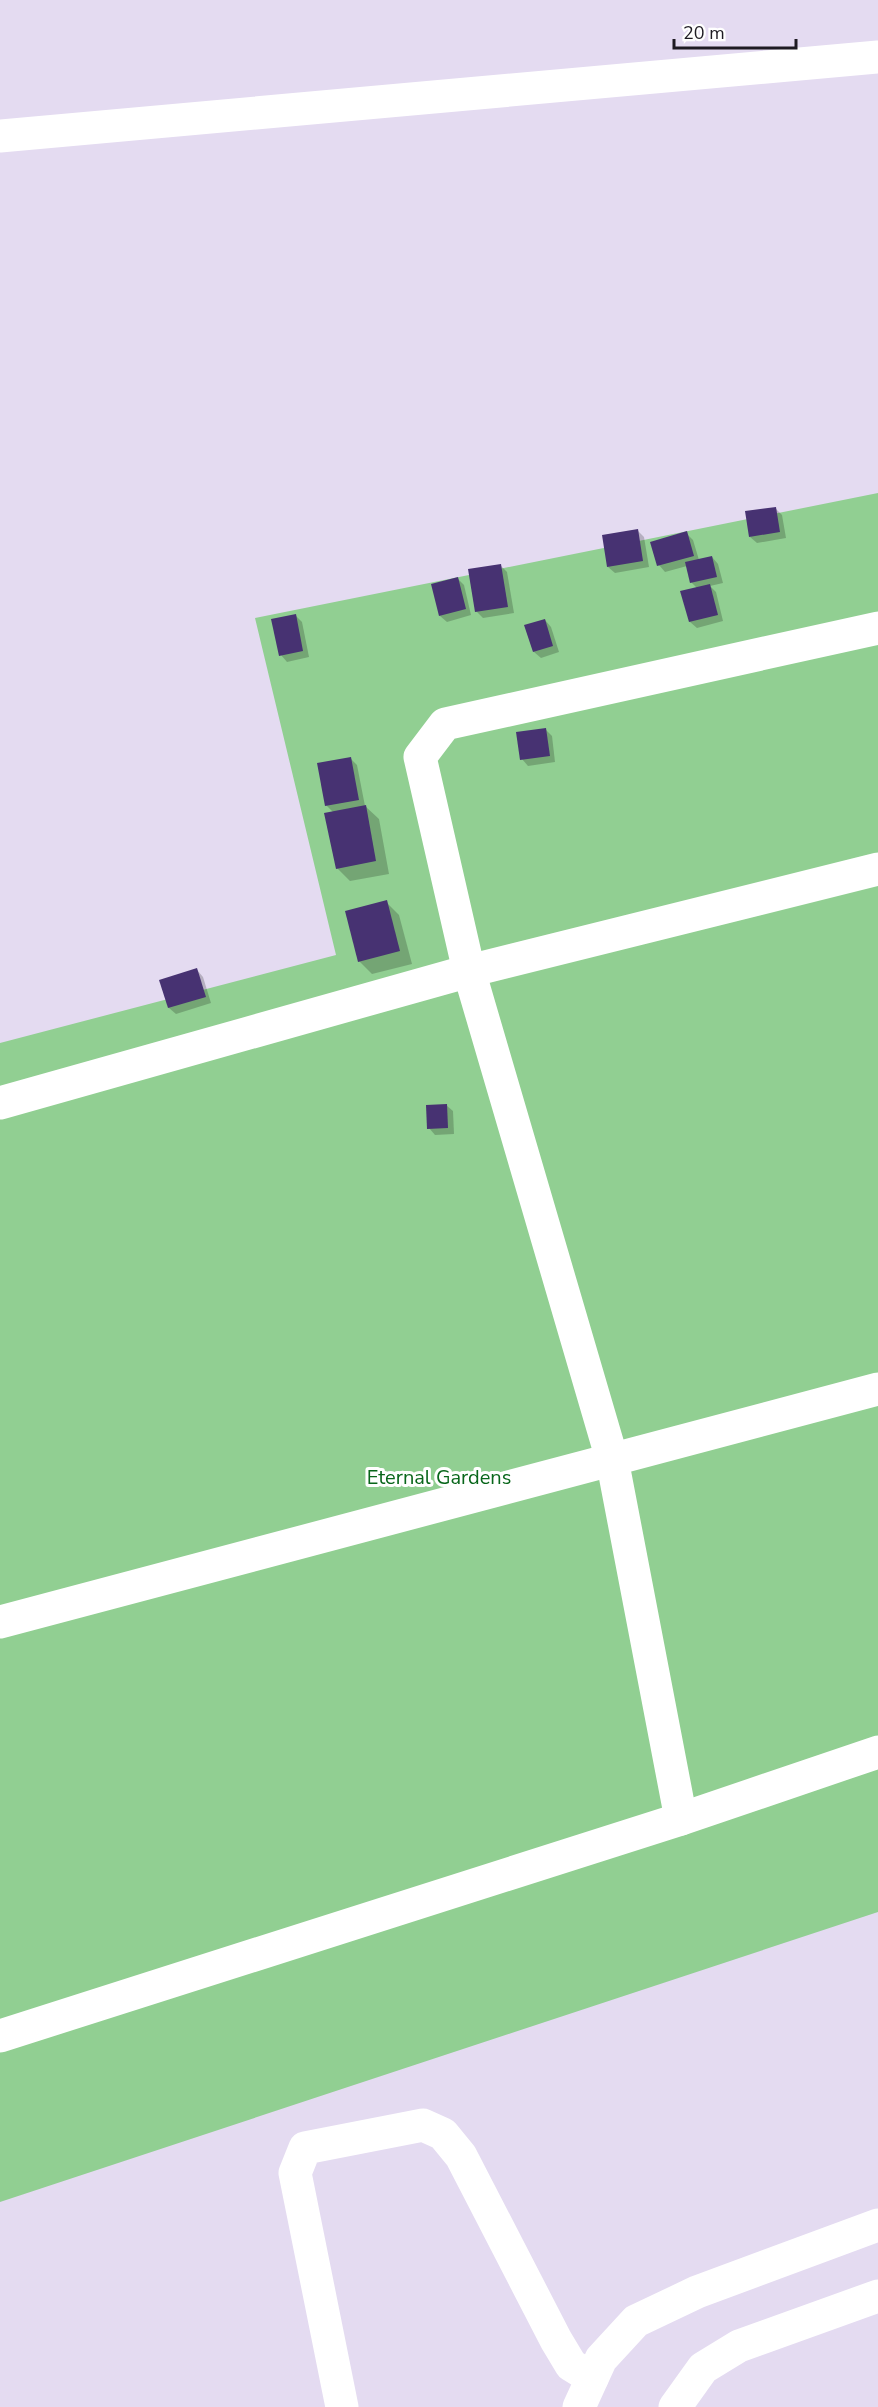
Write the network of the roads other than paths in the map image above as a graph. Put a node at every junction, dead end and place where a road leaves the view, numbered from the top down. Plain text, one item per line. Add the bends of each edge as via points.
1 (878, 57) edge
2 (0, 136) edge
3 (878, 628) edge
4 (878, 868) edge
5 (469, 971) junction
6 (0, 1103) edge
7 (878, 1389) edge
8 (612, 1459) junction
9 (0, 1622) edge
10 (878, 1752) edge
11 (681, 1819) junction
12 (0, 2036) edge
13 (878, 2224) edge
14 (878, 2296) edge
15 (592, 2378) junction
16 (342, 2407) edge
17 (579, 2407) edge
18 (675, 2407) edge

1 - 2 street
3 - 5 street via 445,724 420,757
4 - 5 street
5 - 6 street
5 - 8 street
7 - 8 street
8 - 9 street
8 - 11 street
10 - 11 street
11 - 12 street
13 - 15 street via 697,2292 636,2321 601,2359
14 - 18 street via 739,2346 703,2368
15 - 16 street via 571,2365 556,2340 461,2156 443,2134 423,2126 305,2148 295,2173
15 - 17 street

